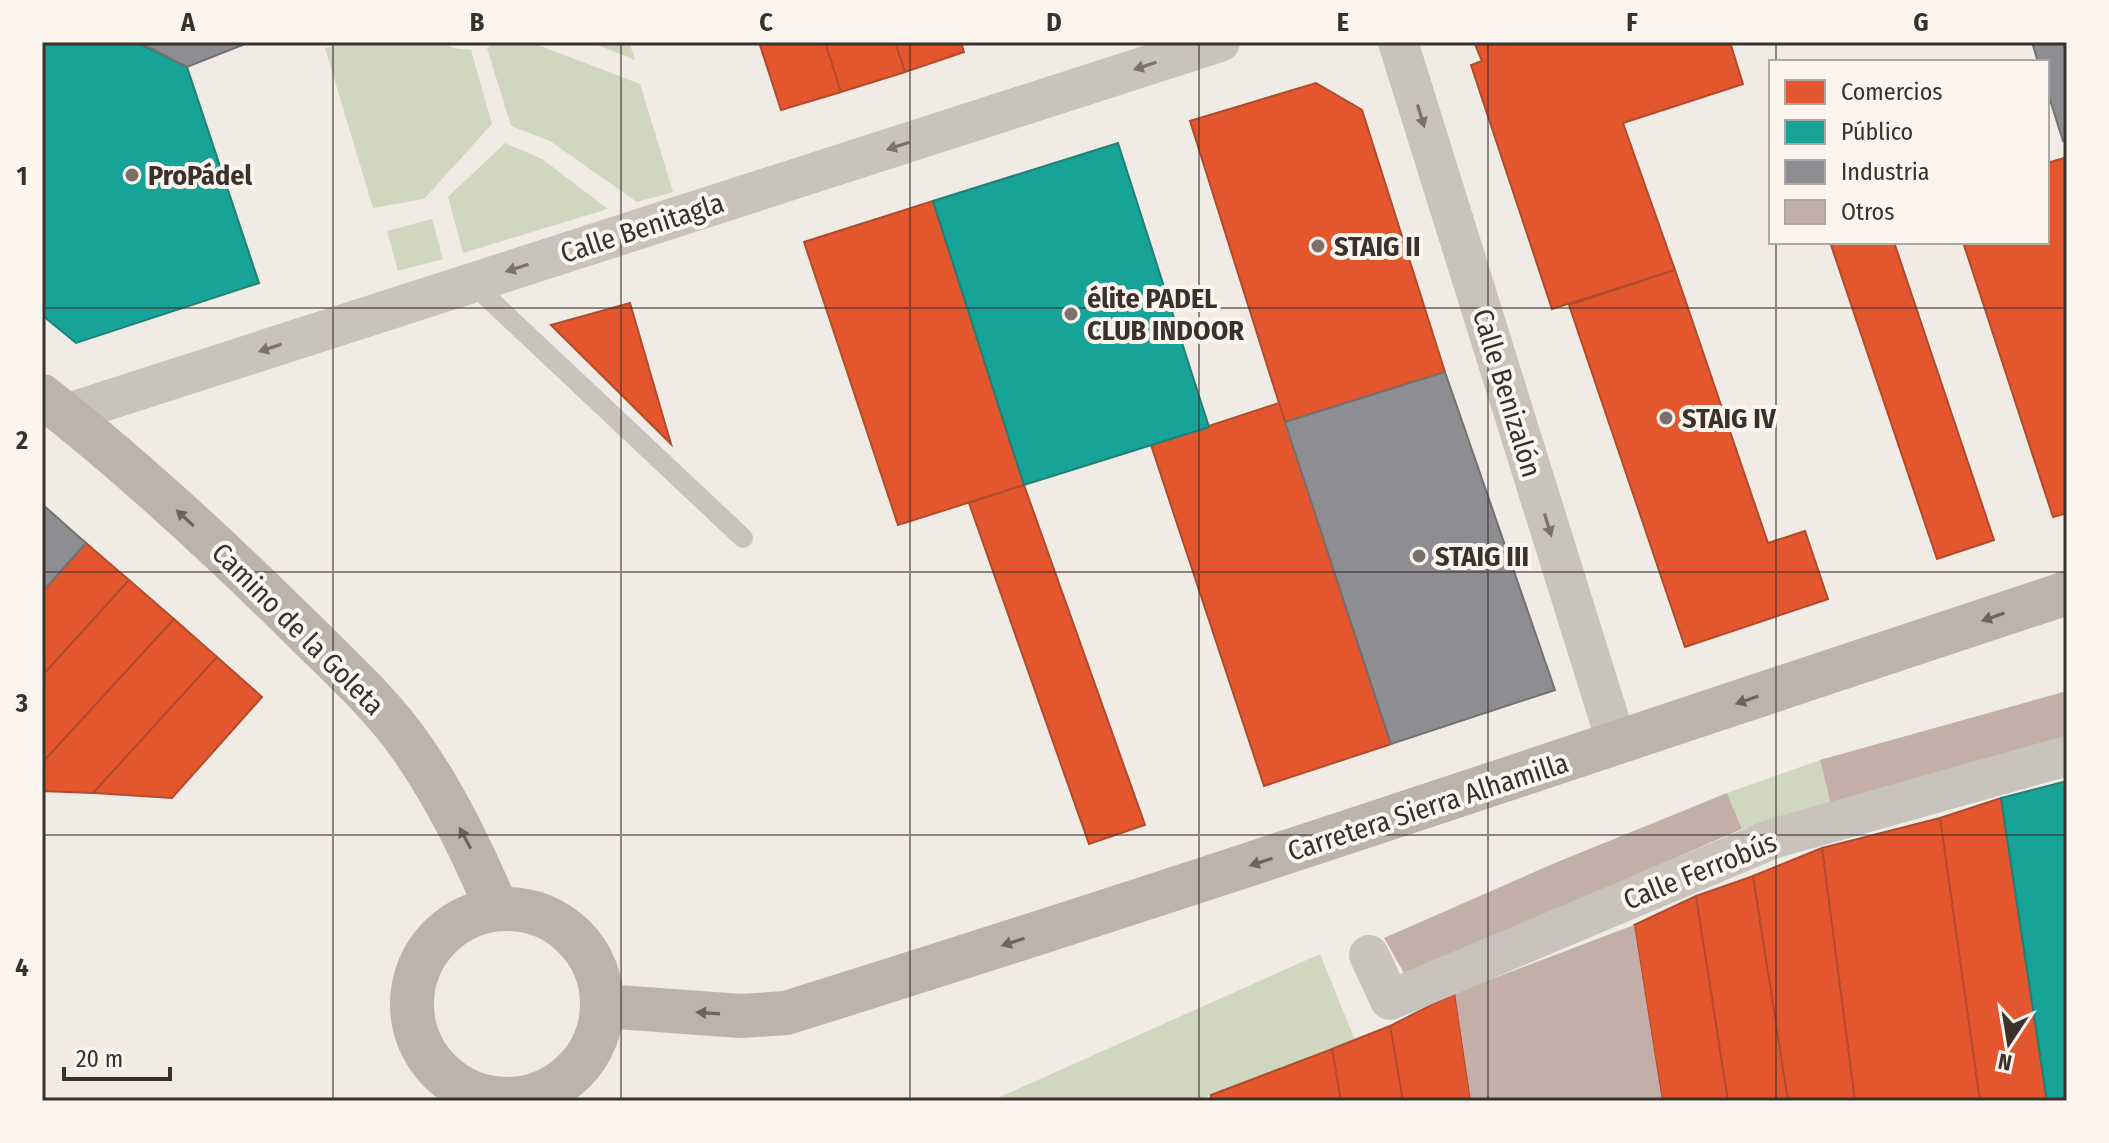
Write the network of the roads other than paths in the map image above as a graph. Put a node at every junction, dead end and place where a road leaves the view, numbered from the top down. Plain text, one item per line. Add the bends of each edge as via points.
1 (1220, 42) edge
2 (1398, 42) edge
3 (472, 283) junction
4 (54, 405) edge
5 (743, 538) dead end
6 (2067, 593) edge
7 (1617, 744) junction
8 (2067, 756) edge
9 (497, 909) junction
10 (1369, 955) dead end
11 (603, 1006) junction
12 (439, 1091) edge

1 -> 3 street, Calle Benitagla
2 -> 7 street, Calle Benizalón
3 -> 4 street, Calle Benitagla
3 - 5 lane
9 -> 4 main road, Camino de la Goleta via 470,846 419,759 361,688 173,506
6 -> 7 main road, Carretera Sierra Alhamilla
7 -> 11 main road, Carretera Sierra Alhamilla via 786,1013 741,1016
8 - 10 street, Calle Ferrobús via 1772,839 1390,1000
9 - 11 main road via 543,915 572,934 593,961
9 - 12 main road via 454,924 436,939 414,979 413,1025 434,1066
11 - 12 main road via 591,1050 560,1084 517,1099

